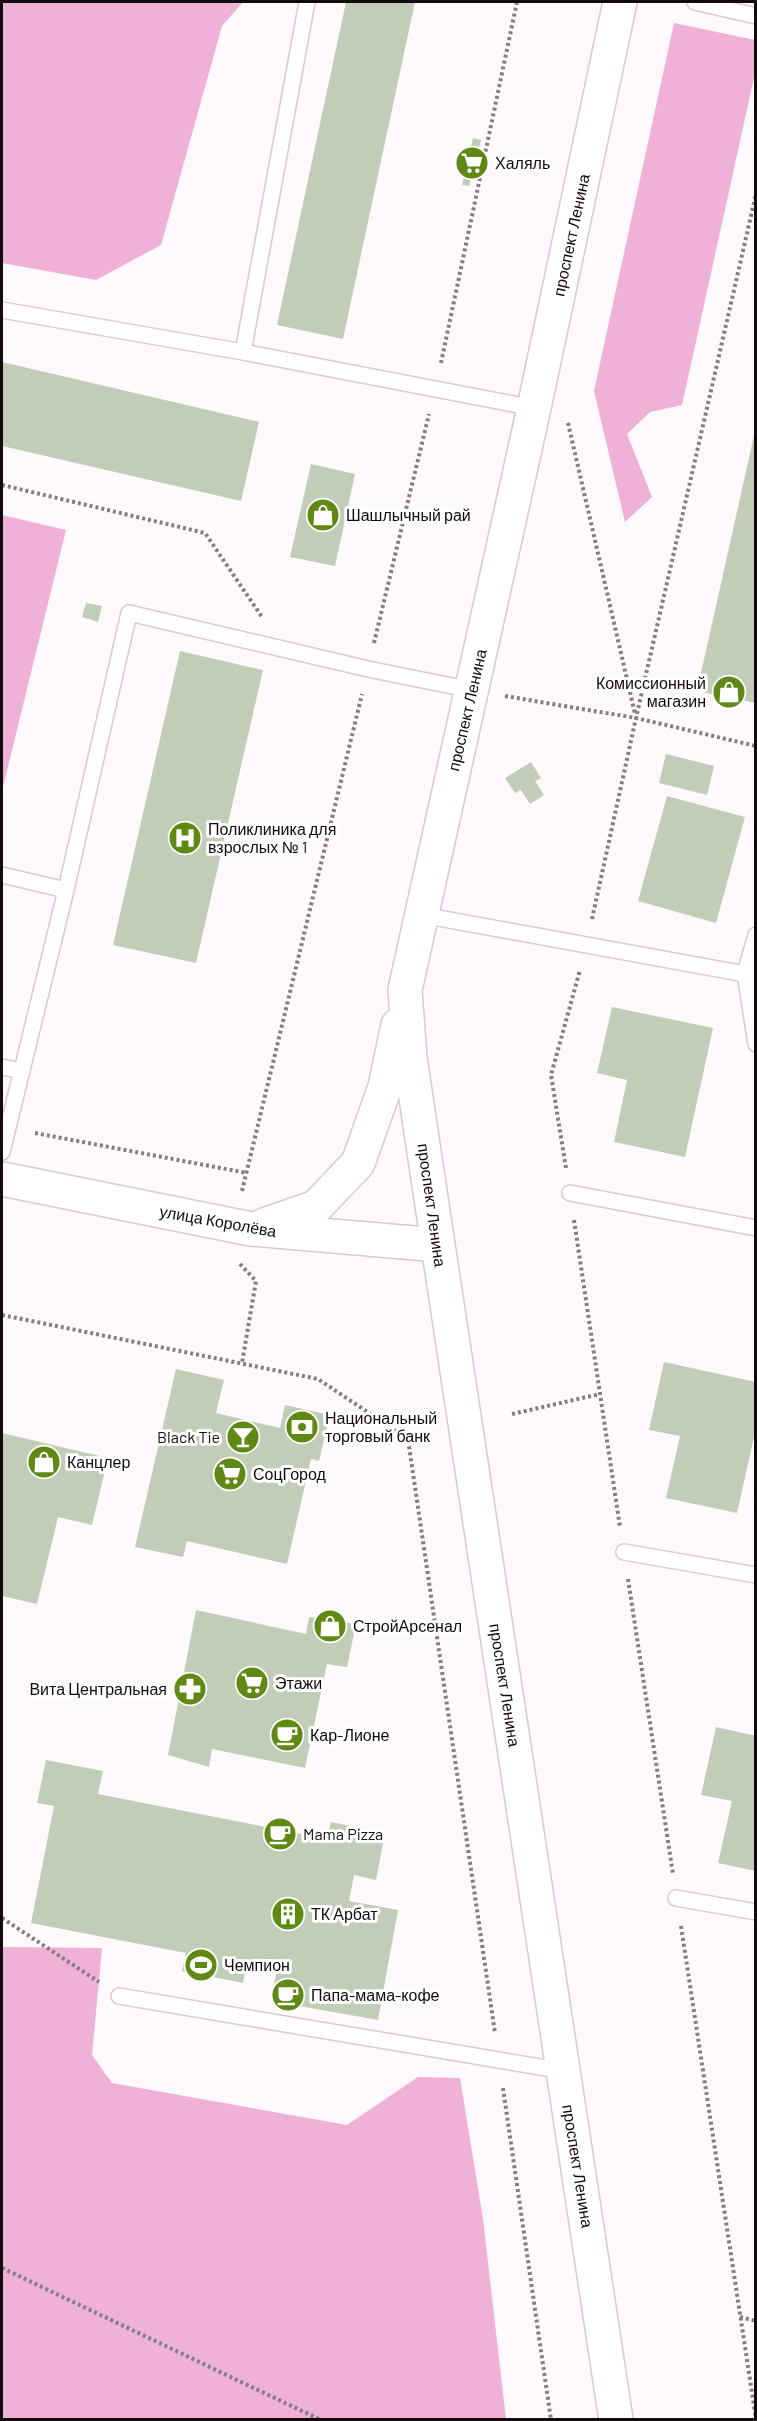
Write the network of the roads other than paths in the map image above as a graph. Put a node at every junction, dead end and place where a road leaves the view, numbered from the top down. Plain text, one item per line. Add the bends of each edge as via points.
1 (307, 2) edge
2 (620, 2) edge
3 (695, 2) edge
4 (756, 16) edge
5 (2, 310) edge
6 (243, 352) junction
7 (534, 408) junction
8 (472, 690) junction
9 (2, 875) edge
10 (66, 890) junction
11 (422, 915) junction
12 (756, 935) edge
13 (750, 975) edge
14 (405, 990) junction
15 (756, 1044) edge
16 (2, 1067) edge
17 (22, 1071) junction
18 (2, 1152) edge
19 (2, 1179) edge
20 (570, 1193) road end
21 (756, 1228) edge
22 (250, 1229) junction
23 (438, 1245) junction
24 (624, 1552) road end
25 (756, 1575) edge
26 (676, 1898) road end
27 (756, 1912) edge
28 (119, 1996) road end
29 (564, 2071) junction
30 (616, 2420) edge

1 - 6 lane
2 - 7 main road, проспект Ленина
3 - 4 lane
5 - 6 lane
6 - 7 lane
7 - 8 main road, проспект Ленина
8 - 10 lane via 129,614
8 - 11 main road, проспект Ленина
9 - 10 lane
10 - 17 lane
11 - 13 lane
11 - 14 main road, проспект Ленина
12 - 13 lane
13 - 15 lane
14 - 22 main road via 385,1087 358,1163 316,1208
14 - 23 main road, проспект Ленина via 410,1058
16 - 17 lane
17 - 18 lane
19 - 22 main road, улица Королёва
20 - 21 lane
22 - 23 main road, улица Королёва
23 - 29 main road, проспект Ленина
24 - 25 lane
26 - 27 lane
28 - 29 lane
29 - 30 main road, проспект Ленина

